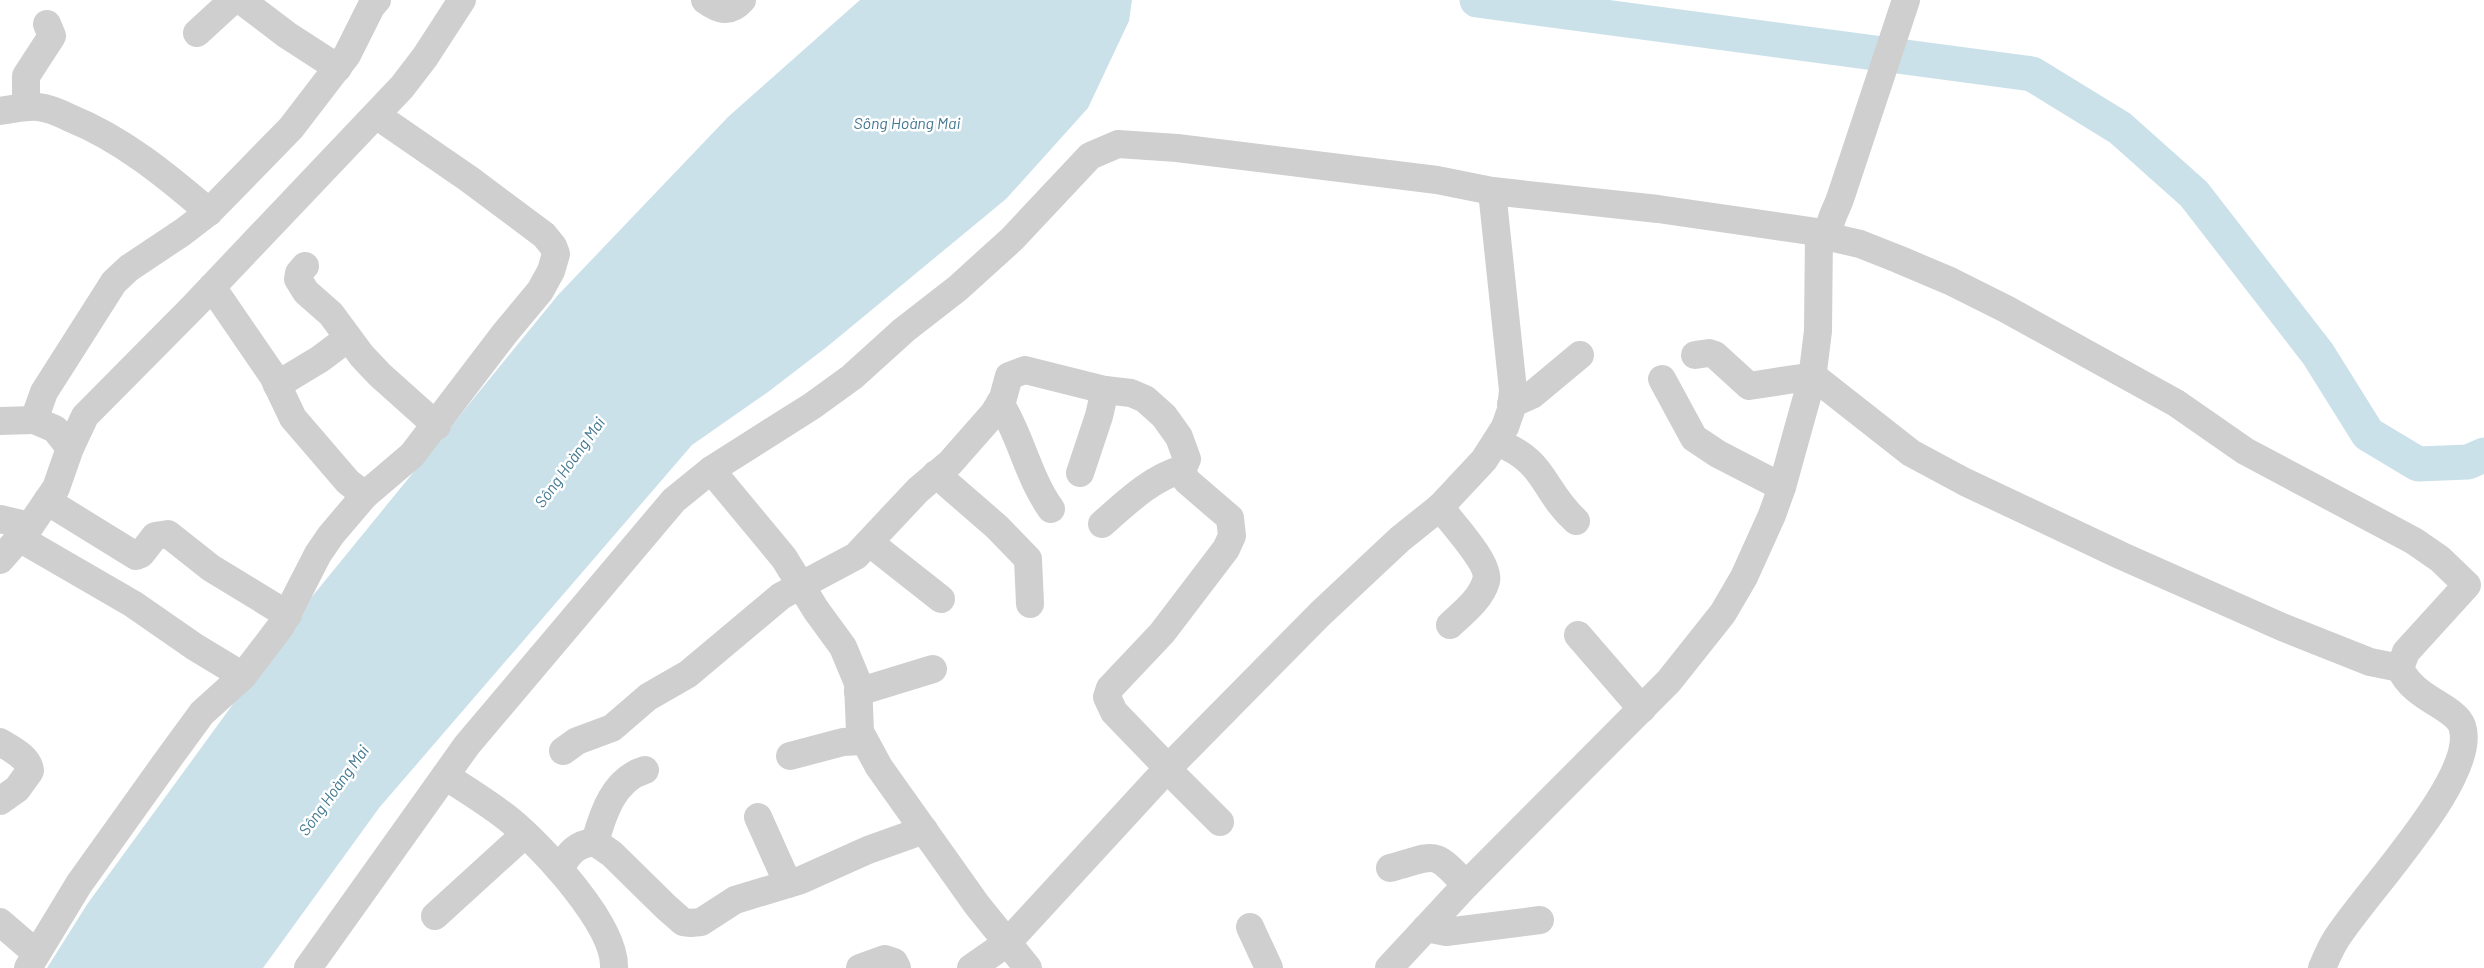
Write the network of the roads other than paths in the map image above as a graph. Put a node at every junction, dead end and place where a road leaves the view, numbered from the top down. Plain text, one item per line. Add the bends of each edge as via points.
1 (234, 0) edge
2 (241, 0) edge
3 (462, 0) edge
4 (705, 0) edge
5 (742, 0) edge
6 (370, 2) edge
7 (1904, 6) edge
8 (48, 24) dead end
9 (197, 33) dead end
10 (338, 68) junction
11 (13, 109) edge
12 (376, 115) junction
13 (1492, 191) junction
14 (209, 212) junction
15 (1825, 234) junction
16 (305, 266) dead end
17 (212, 287) junction
18 (348, 338) junction
19 (1580, 355) dead end
20 (1696, 356) dead end
21 (1813, 377) junction
22 (1662, 380) dead end
23 (277, 385) junction
24 (1105, 390) junction
25 (1000, 403) junction
26 (1511, 404) junction
27 (34, 420) junction
28 (0, 421) edge
29 (437, 426) junction
30 (1496, 442) junction
31 (70, 448) junction
32 (1183, 469) junction
33 (711, 470) junction
34 (1080, 473) dead end
35 (936, 474) junction
36 (1782, 487) junction
37 (365, 495) junction
38 (47, 501) junction
39 (1440, 507) junction
40 (1051, 509) dead end
41 (0, 519) edge
42 (1576, 521) dead end
43 (1102, 524) dead end
44 (24, 532) junction
45 (870, 543) junction
46 (0, 560) edge
47 (2476, 578) edge
48 (802, 586) junction
49 (941, 599) dead end
50 (1030, 604) dead end
51 (288, 615) junction
52 (1450, 625) dead end
53 (1578, 635) dead end
54 (2400, 668) junction
55 (932, 669) dead end
56 (243, 676) junction
57 (858, 692) junction
58 (1642, 709) junction
59 (863, 741) junction
60 (0, 742) edge
61 (2474, 748) edge
62 (563, 751) dead end
63 (790, 756) dead end
64 (1167, 769) junction
65 (645, 770) dead end
66 (445, 776) junction
67 (0, 801) edge
68 (758, 816) dead end
69 (1220, 822) dead end
70 (924, 830) junction
71 (525, 834) junction
72 (595, 842) junction
73 (1390, 868) dead end
74 (559, 869) junction
75 (788, 884) junction
76 (1466, 885) junction
77 (435, 916) dead end
78 (1540, 920) dead end
79 (0, 922) edge
80 (1250, 927) dead end
81 (1426, 928) junction
82 (1007, 943) junction
83 (32, 961) edge
84 (308, 968) edge
85 (614, 968) edge
86 (860, 968) edge
87 (897, 968) edge
88 (971, 968) edge
89 (1028, 968) edge
90 (1269, 968) edge
91 (1389, 968) edge
92 (2322, 968) edge

1 - 9 street
2 - 10 street
3 - 12 street via 424,57
4 - 5 street via 721,10 731,9
6 - 10 street
7 - 15 street via 1840,199
8 - 11 street via 52,36 26,76
10 - 14 street via 291,128
11 - 14 street via 53,110 86,124 133,152
12 - 17 street
12 - 29 street via 531,224 549,240 556,254 540,291
13 - 15 street via 1658,209
13 - 26 street via 1513,390
13 - 33 street via 1437,180 1177,148 1118,144 1090,156 1012,239 852,377
14 - 27 street via 114,282 44,392
15 - 21 street
15 - 47 street via 1860,244 1941,277 2006,309 2176,403 2245,451 2414,541
16 - 18 street via 298,280 331,314
17 - 23 street
17 - 31 street via 85,416
18 - 23 street
18 - 29 street via 380,375
19 - 26 street via 1532,395
20 - 21 street via 1715,355 1749,386
21 - 36 street
21 - 54 street via 1911,454 1965,482 2282,627 2370,662
22 - 36 street via 1694,438
23 - 37 street via 293,418 348,482
24 - 25 street via 1025,370 1009,376
24 - 32 street via 1131,393 1146,399 1164,416 1186,451
24 - 34 street
25 - 35 street via 956,456
25 - 40 street via 1021,442 1033,478
26 - 30 street via 1505,427
27 - 28 street
27 - 31 street via 54,429
29 - 37 street via 412,455
30 - 39 street via 1484,460
30 - 42 street via 1513,448 1536,466 1555,498
31 - 38 street via 56,488
32 - 43 street via 1169,472 1151,483
32 - 64 street via 1187,481 1230,518 1232,536 1226,549 1162,633 1110,688 1107,697 1114,712
33 - 48 street via 784,558
33 - 66 street via 674,500 467,744
35 - 45 street
35 - 50 street via 1028,558
36 - 58 street via 1760,544 1722,613 1669,681
37 - 51 street via 345,516 318,554
38 - 44 street
38 - 51 street via 136,556 155,536 168,534 211,568
39 - 52 street via 1476,554 1487,580 1478,598
39 - 64 street via 1400,539 1320,614
41 - 44 street
44 - 46 street
44 - 56 street
45 - 48 street via 856,556
45 - 49 street
47 - 54 street via 2406,652
48 - 57 street via 846,653 858,683
48 - 62 street via 770,604 718,651 682,678 648,697 612,728 578,741
51 - 56 street
53 - 58 street
54 - 61 street via 2405,680 2415,690 2456,717
55 - 57 street
56 - 83 street via 202,713 180,742 79,884
57 - 59 street via 858,725
58 - 76 street
59 - 63 street via 843,742
59 - 70 street
60 - 67 street via 24,758 30,765 30,771 17,789
61 - 92 street via 2436,806 2335,941
64 - 69 street
64 - 82 street
65 - 72 street via 623,781 600,822
66 - 71 street via 483,800
66 - 84 street
68 - 75 street
70 - 75 street
70 - 82 street
71 - 74 street
71 - 77 street
72 - 74 street via 579,845 570,851
72 - 75 street via 612,854 683,922 701,922 734,900
73 - 76 street via 1429,856 1438,858
74 - 85 street via 594,915 610,946
76 - 81 street
78 - 81 street via 1454,932
79 - 83 street
80 - 90 street
81 - 91 street
82 - 88 street
82 - 89 street
86 - 87 street via 885,959 894,962

